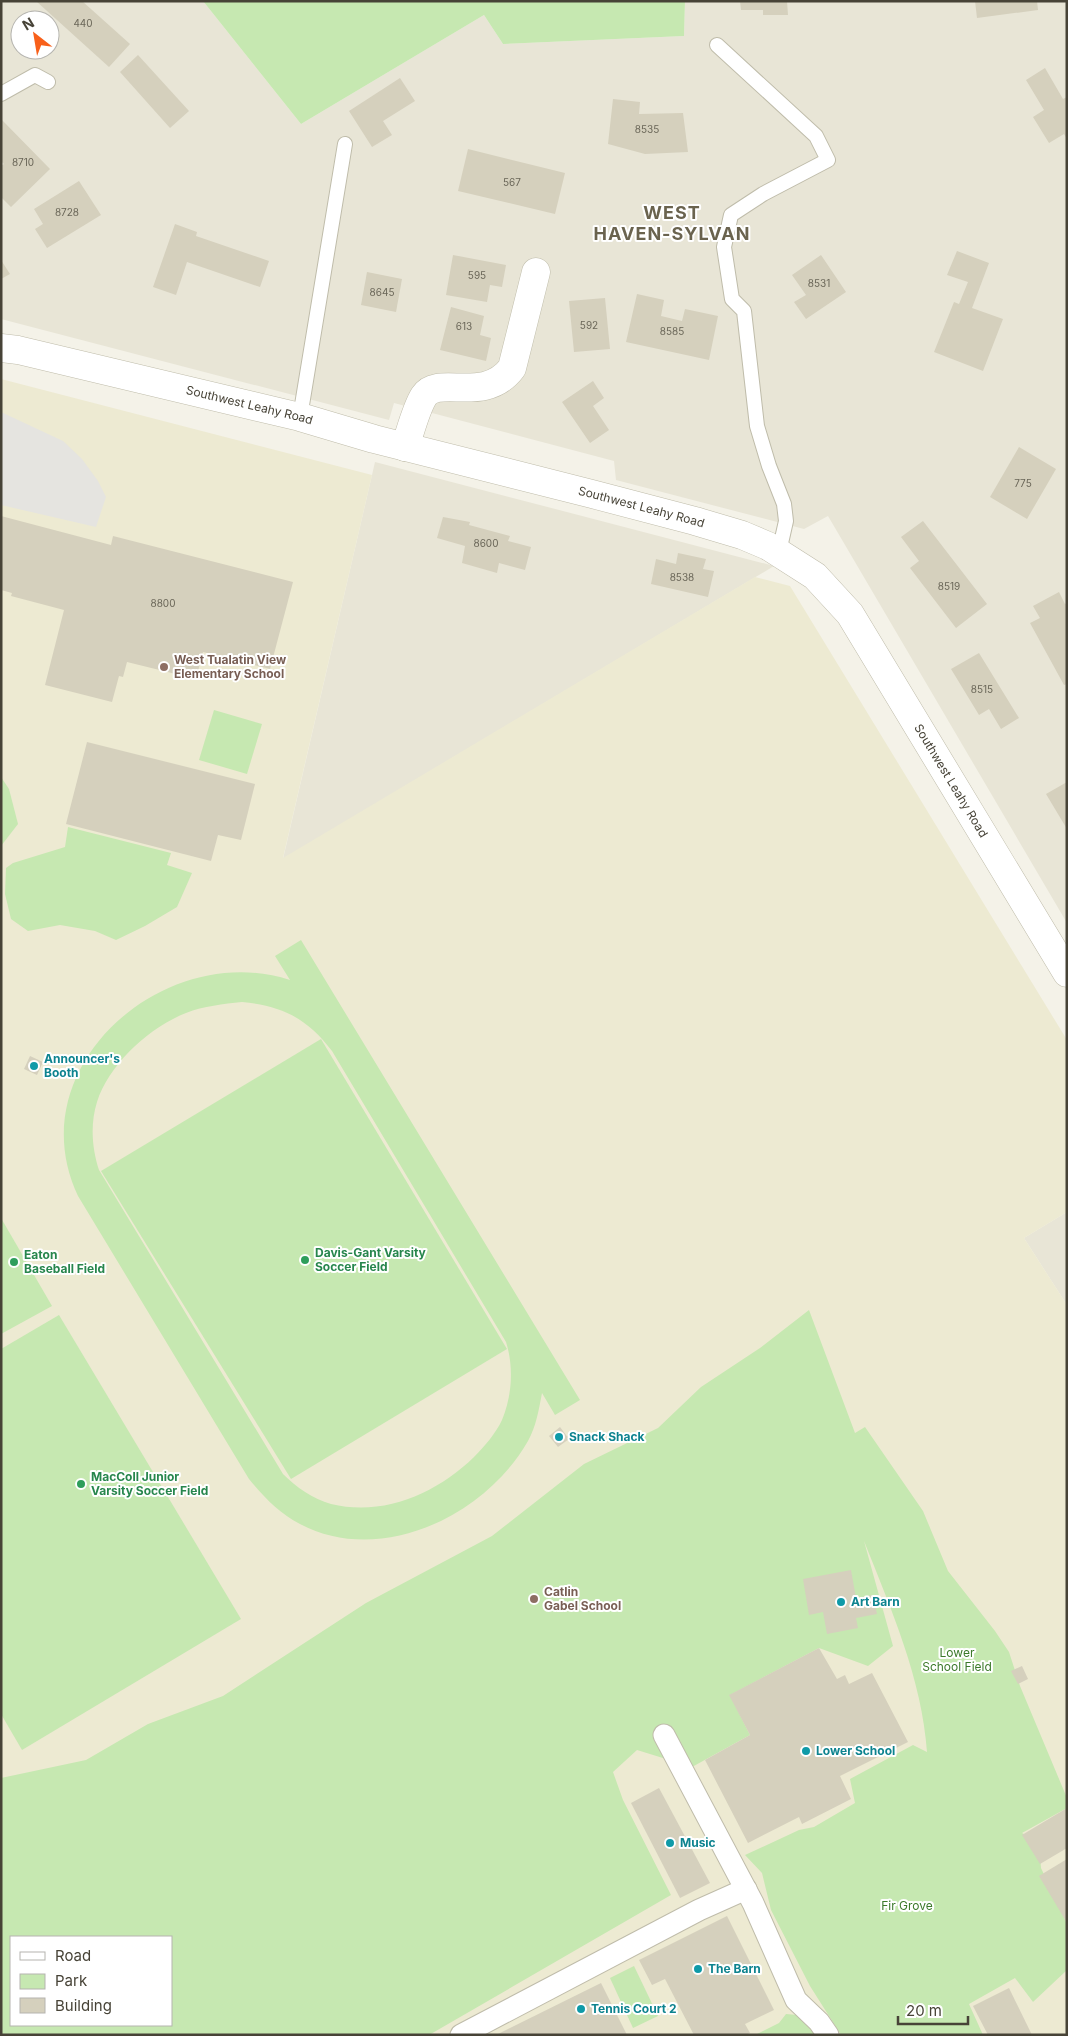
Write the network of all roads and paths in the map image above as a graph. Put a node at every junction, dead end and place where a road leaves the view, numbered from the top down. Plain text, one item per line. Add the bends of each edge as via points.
1 (717, 45) dead end
2 (48, 82) dead end
3 (1, 94) edge
4 (345, 144) dead end
5 (536, 272) dead end
6 (1, 348) edge
7 (300, 417) junction
8 (405, 447) junction
9 (779, 552) junction
10 (1067, 973) edge
11 (664, 1734) dead end
12 (746, 1889) junction
13 (463, 2034) edge
14 (828, 2035) edge

1 - 9 lane via 816,136 828,160 731,215 724,247 732,299 744,311 757,426 768,466 784,504 786,521
2 - 3 lane via 35,75
4 - 7 lane
5 - 8 street via 512,368 505,377 489,385 467,389 452,386 434,388 424,395
6 - 7 street, Southwest Leahy Road
7 - 8 street, Southwest Leahy Road
8 - 9 street, Southwest Leahy Road via 695,520 742,535
9 - 10 street, Southwest Leahy Road via 815,576 850,614
11 - 12 street
12 - 13 street via 699,1910
12 - 14 street via 796,2000

